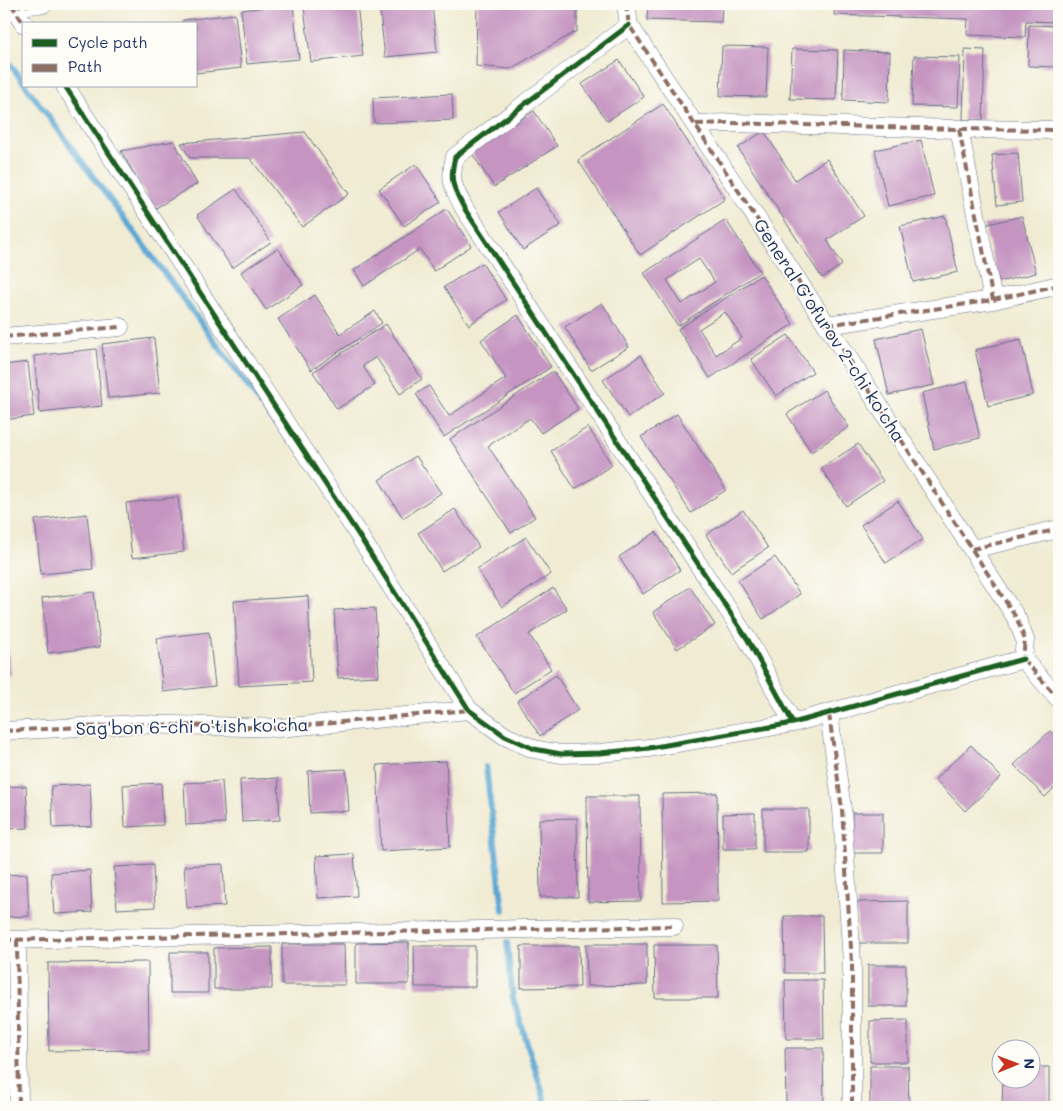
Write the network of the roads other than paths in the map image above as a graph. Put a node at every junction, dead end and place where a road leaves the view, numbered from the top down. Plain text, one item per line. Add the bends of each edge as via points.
1 (43, 4) edge
2 (626, 4) edge
3 (12, 5) edge
4 (23, 22) edge
5 (629, 24) junction
6 (66, 88) edge
7 (696, 124) junction
8 (959, 129) junction
9 (1059, 130) edge
10 (1059, 285) edge
11 (993, 300) junction
12 (827, 325) junction
13 (120, 327) dead end
14 (4, 337) edge
15 (1059, 529) edge
16 (972, 549) junction
17 (1023, 659) junction
18 (1059, 700) edge
19 (470, 710) junction
20 (830, 714) junction
21 (793, 723) junction
22 (4, 732) edge
23 (674, 926) dead end
24 (10, 940) edge
25 (19, 1107) edge
26 (852, 1107) edge

1 - 3 street
2 - 5 street, General G'ofurov 2-chi ko'cha
3 - 4 street
5 - 7 street, General G'ofurov 2-chi ko'cha
5 - 21 street via 455,157 451,175 454,189 748,640
6 - 19 street
7 - 8 street
7 - 12 street, General G'ofurov 2-chi ko'cha
8 - 9 street
8 - 11 street
10 - 11 street
11 - 12 street
12 - 16 street, General G'ofurov 2-chi ko'cha
13 - 14 street
15 - 16 street
16 - 17 street, General G'ofurov 2-chi ko'cha via 1017,619 1025,640
17 - 18 street
17 - 20 street
19 - 21 street via 505,736 534,749 561,754 649,748
19 - 22 street, Sag'bon 6-chi o'tish ko'cha via 279,728 139,724
20 - 21 street
20 - 26 street via 842,809 851,954
23 - 24 street
24 - 25 street

